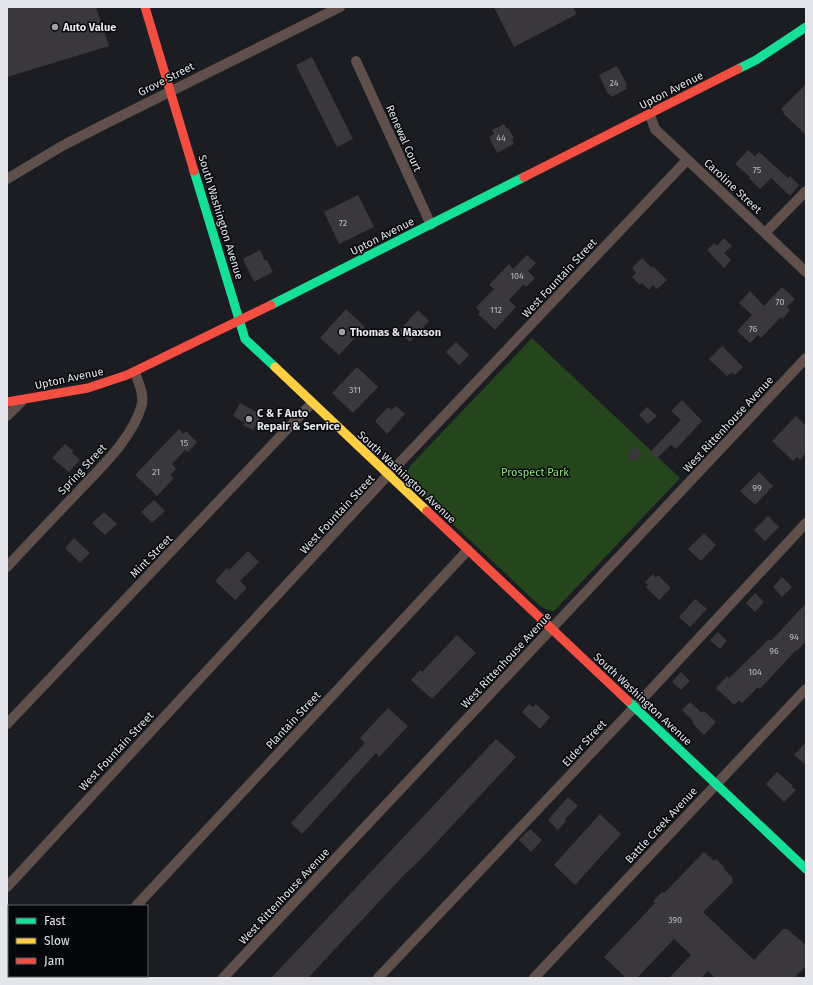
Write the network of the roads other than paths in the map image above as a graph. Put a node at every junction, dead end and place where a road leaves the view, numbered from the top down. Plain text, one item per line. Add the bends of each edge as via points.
1 (145, 7) edge
2 (340, 7) edge
3 (806, 27) edge
4 (356, 61) dead end
5 (171, 90) junction
6 (650, 114) junction
7 (687, 160) junction
8 (7, 179) edge
9 (806, 190) edge
10 (431, 225) junction
11 (765, 233) junction
12 (806, 272) edge
13 (239, 321) junction
14 (806, 358) edge
15 (135, 372) junction
16 (23, 400) junction
17 (7, 402) edge
18 (312, 403) junction
19 (7, 416) edge
20 (388, 475) junction
21 (806, 523) edge
22 (468, 550) junction
23 (7, 567) edge
24 (551, 629) junction
25 (806, 689) edge
26 (634, 707) junction
27 (7, 724) edge
28 (716, 784) junction
29 (804, 864) edge
30 (7, 887) edge
31 (137, 905) edge
32 (224, 978) edge
33 (378, 978) edge
34 (534, 978) edge

1 - 5 street, South Washington Avenue
2 - 5 street, Grove Street
3 - 6 street, Upton Avenue via 756,60
4 - 10 street, Renewal Court
5 - 8 street, Grove Street via 62,146
5 - 13 street, South Washington Avenue
6 - 7 street, Caroline Street via 655,129
6 - 10 street, Upton Avenue
7 - 11 street, Caroline Street
7 - 20 street, West Fountain Street
9 - 11 street
10 - 13 street, Upton Avenue
11 - 12 street, Caroline Street
13 - 15 street, Upton Avenue
13 - 18 street, South Washington Avenue via 245,339
14 - 24 street, West Rittenhouse Avenue
15 - 16 street, Upton Avenue via 88,388
15 - 23 street, Spring Street via 142,403 126,436 106,461
16 - 17 street, Upton Avenue
16 - 19 street
18 - 20 street, South Washington Avenue
18 - 27 street, Mint Street
20 - 22 street, South Washington Avenue
20 - 30 street, West Fountain Street
21 - 26 street, Elder Street
22 - 24 street, South Washington Avenue
22 - 31 street, Plantain Street
24 - 26 street, South Washington Avenue
24 - 32 street, West Rittenhouse Avenue
25 - 28 street, Battle Creek Avenue
26 - 28 street, South Washington Avenue
26 - 33 street, Elder Street
28 - 29 street, South Washington Avenue
28 - 34 street, Battle Creek Avenue

